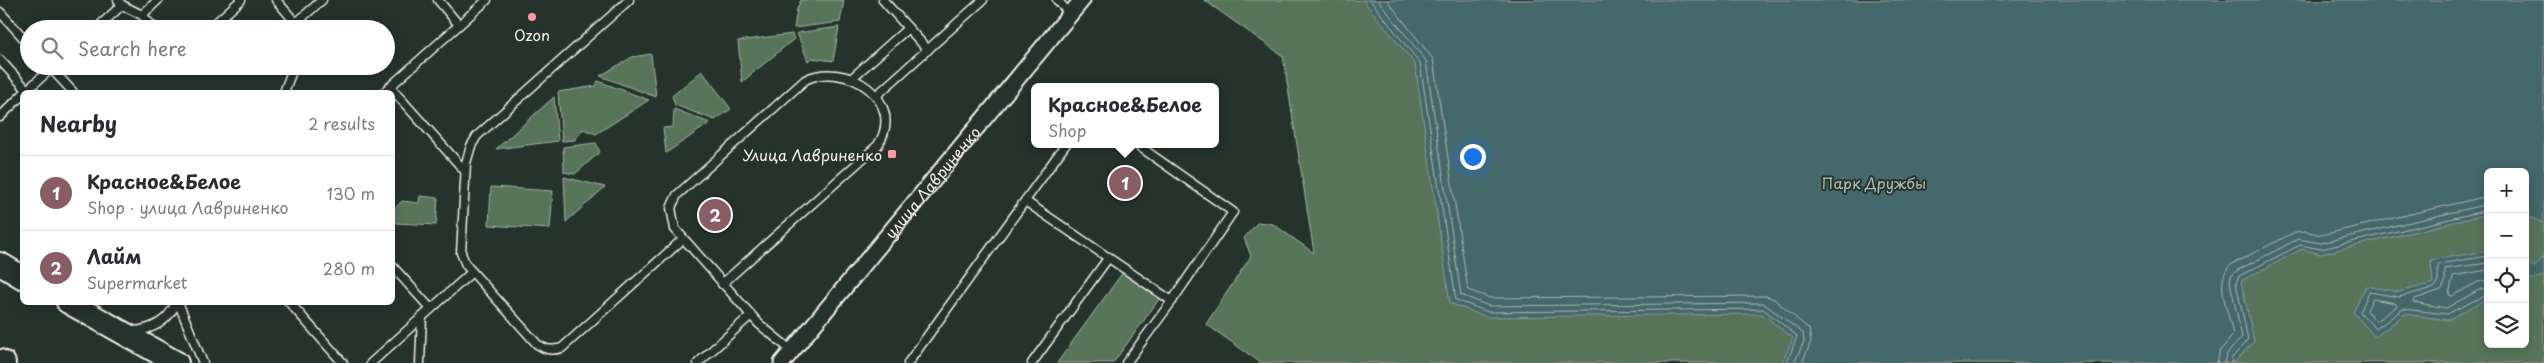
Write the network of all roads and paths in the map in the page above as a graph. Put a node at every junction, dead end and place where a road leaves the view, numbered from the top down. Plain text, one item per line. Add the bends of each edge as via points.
1 (158, 0) edge
2 (241, 0) edge
3 (276, 0) edge
4 (322, 0) edge
5 (438, 0) edge
6 (487, 0) edge
7 (629, 0) edge
8 (883, 0) edge
9 (983, 0) edge
10 (1057, 0) edge
11 (1082, 0) edge
12 (120, 3) edge
13 (0, 12) edge
14 (1070, 14) junction
15 (142, 15) junction
16 (104, 20) edge
17 (147, 20) edge
18 (219, 20) edge
19 (292, 20) edge
20 (303, 20) edge
21 (460, 24) junction
22 (908, 28) junction
23 (20, 34) edge
24 (928, 50) junction
25 (0, 60) edge
26 (44, 75) edge
27 (59, 75) edge
28 (291, 75) edge
29 (852, 78) junction
30 (24, 90) edge
31 (29, 90) edge
32 (71, 90) edge
33 (285, 90) edge
34 (387, 90) edge
35 (876, 96) junction
36 (395, 98) edge
37 (20, 99) edge
38 (0, 117) edge
39 (1063, 148) edge
40 (1142, 148) edge
41 (465, 171) junction
42 (1025, 201) junction
43 (683, 239) junction
44 (1109, 257) junction
45 (0, 264) edge
46 (395, 269) edge
47 (472, 272) junction
48 (20, 276) edge
49 (722, 284) junction
50 (1172, 301) junction
51 (73, 305) edge
52 (175, 305) edge
53 (178, 305) edge
54 (292, 305) edge
55 (431, 309) junction
56 (751, 315) junction
57 (422, 317) junction
58 (118, 330) junction
59 (792, 351) junction
60 (0, 361) edge
61 (4, 363) edge
62 (177, 363) edge
63 (202, 363) edge
64 (343, 363) edge
65 (371, 363) edge
66 (420, 363) edge
67 (698, 363) edge
68 (782, 363) edge
69 (908, 363) edge
70 (1032, 363) edge
71 (1126, 363) edge

1 - 15 lane
2 - 18 lane
3 - 19 lane
4 - 20 lane
5 - 21 lane
6 - 21 lane
7 - 41 lane via 477,136
8 - 22 lane
9 - 24 lane
10 - 14 lane
11 - 14 street, улица Лавриненко
12 - 15 lane
12 - 16 lane
13 - 23 lane
14 - 59 street, улица Лавриненко
15 - 17 lane
21 - 34 lane
22 - 24 lane
22 - 29 lane
24 - 35 lane
25 - 30 lane
26 - 31 lane
27 - 32 lane
28 - 33 lane
29 - 35 lane via 863,83
29 - 43 lane via 821,75 805,80 677,195 671,215 675,229
35 - 49 lane via 886,122 878,145
36 - 41 lane
37 - 38 lane
39 - 42 lane
40 - 50 lane via 1234,212
41 - 47 lane via 460,246 463,260
42 - 44 lane
42 - 69 lane
43 - 47 lane via 562,348 555,350 544,349 537,344
43 - 49 lane
44 - 50 lane
44 - 70 lane
45 - 48 main road
46 - 55 lane
47 - 55 lane
49 - 56 lane
50 - 71 lane
51 - 58 main road
52 - 58 lane via 168,317 147,330
53 - 63 lane
54 - 64 lane
55 - 57 lane
56 - 59 lane
56 - 67 lane
57 - 65 lane
57 - 66 lane
58 - 62 main road
59 - 68 street, улица Лавриненко
60 - 61 main road

